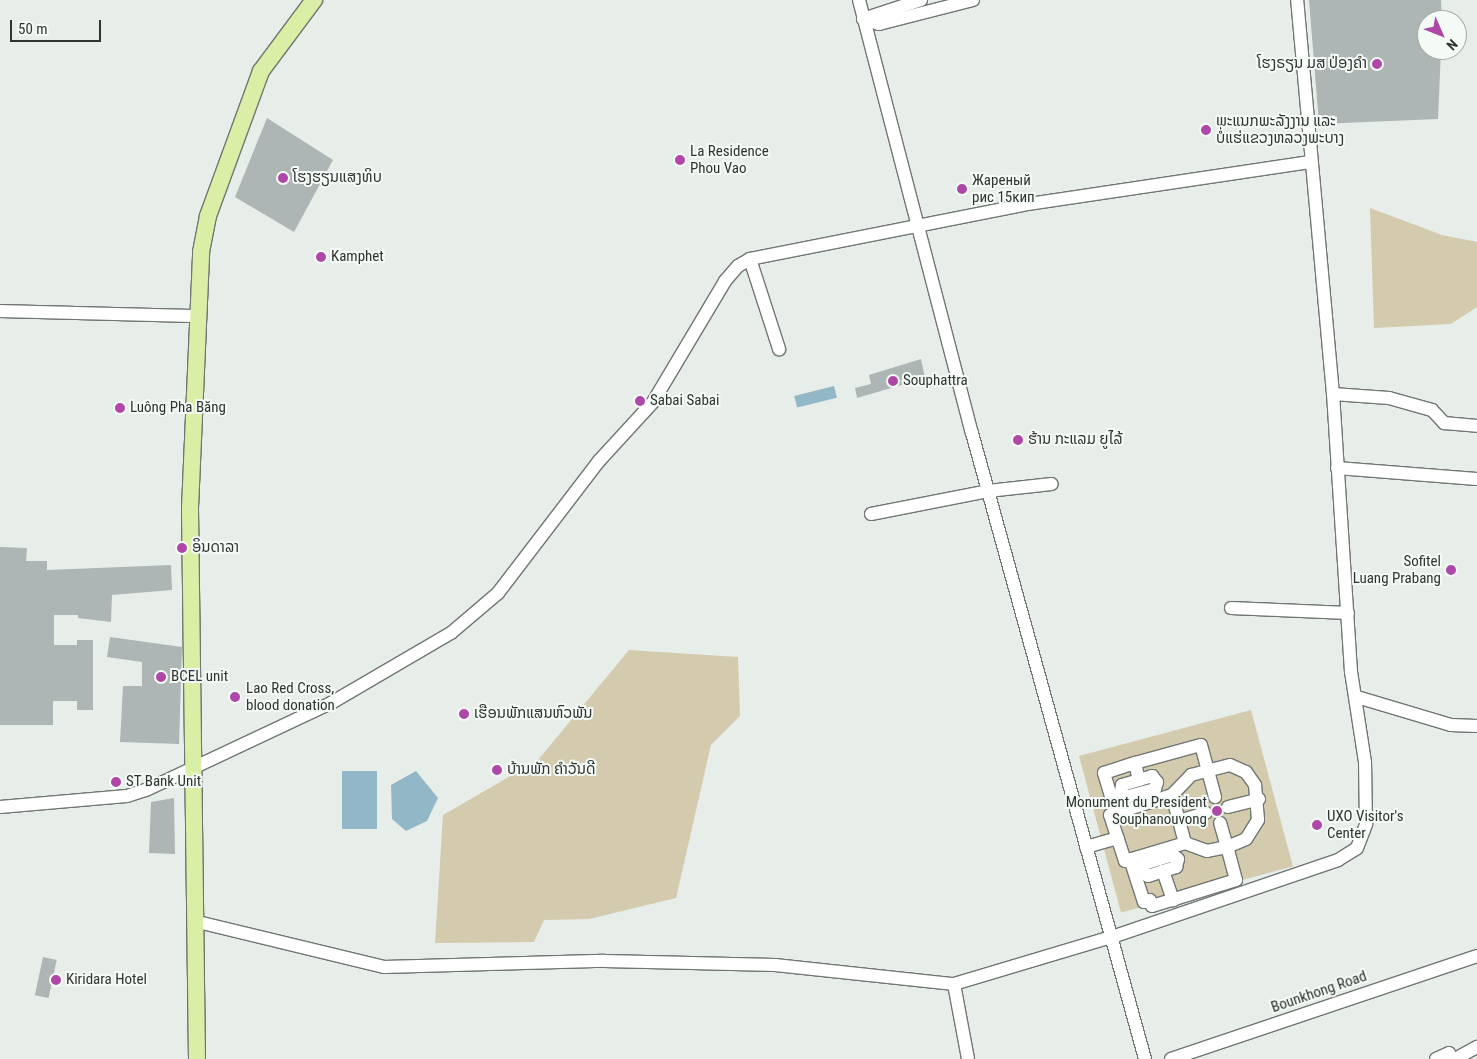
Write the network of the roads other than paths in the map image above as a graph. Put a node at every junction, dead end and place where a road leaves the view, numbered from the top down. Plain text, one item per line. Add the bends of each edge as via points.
1 (314, 0) edge
2 (859, 0) edge
3 (921, 0) edge
4 (973, 0) edge
5 (1297, 0) edge
6 (863, 19) junction
7 (1311, 162) junction
8 (916, 225) junction
9 (750, 259) junction
10 (0, 311) edge
11 (196, 316) junction
12 (779, 349) dead end
13 (1333, 394) junction
14 (1477, 426) edge
15 (1337, 468) junction
16 (1477, 479) edge
17 (1052, 484) dead end
18 (988, 491) junction
19 (871, 514) dead end
20 (1231, 608) dead end
21 (1348, 613) junction
22 (1357, 697) junction
23 (1477, 726) edge
24 (1135, 763) junction
25 (193, 766) junction
26 (1208, 770) junction
27 (1139, 780) dead end
28 (1172, 795) junction
29 (1215, 797) dead end
30 (1259, 799) junction
31 (0, 807) edge
32 (1228, 807) dead end
33 (1116, 813) junction
34 (1206, 813) dead end
35 (1179, 821) junction
36 (1220, 823) dead end
37 (1118, 838) junction
38 (1185, 843) junction
39 (1086, 847) junction
40 (1227, 848) junction
41 (1130, 859) junction
42 (1163, 871) dead end
43 (1173, 900) junction
44 (198, 922) junction
45 (1112, 937) junction
46 (1477, 956) edge
47 (954, 984) junction
48 (1477, 1047) edge
49 (197, 1059) edge
50 (968, 1059) edge
51 (1145, 1059) edge
52 (1172, 1059) edge
53 (1436, 1059) edge
54 (1453, 1059) edge

1 - 11 main road via 261,71 208,216
2 - 6 street
3 - 6 street
4 - 6 street via 879,24
5 - 7 street
6 - 8 street
7 - 8 street via 1022,205
7 - 13 street
8 - 9 street
8 - 18 street
9 - 12 street
9 - 25 street via 738,266 725,281 653,402 600,461 484,606 428,650 368,684
10 - 11 street
11 - 25 main road via 190,508
13 - 14 street via 1389,398 1432,410 1444,423
13 - 15 street
15 - 16 street
15 - 21 street
17 - 18 street
18 - 19 street
18 - 39 street
20 - 21 street
21 - 22 street via 1351,672
22 - 23 street via 1450,724
22 - 45 street via 1366,824 1357,848 1338,860
24 - 26 street via 1201,745
24 - 27 street
24 - 33 street via 1104,773
25 - 31 street via 168,781 128,796
25 - 44 main road
26 - 28 street via 1191,775
26 - 29 street
26 - 30 street via 1230,765 1246,772
28 - 33 street
28 - 35 street
30 - 32 street
30 - 40 street via 1258,820 1246,839
33 - 37 street via 1110,815
34 - 35 street
35 - 38 street
36 - 40 street
37 - 39 street
37 - 41 street via 1125,861
38 - 40 street via 1207,851
38 - 41 street
39 - 45 street
40 - 43 street via 1236,880
41 - 43 street via 1144,902 1150,900 1152,906
42 - 43 street
44 - 47 street via 384,967 604,962 776,965
44 - 49 main road
45 - 47 street
45 - 51 street
46 - 52 street, Bounkhong Road
47 - 50 street
48 - 54 street
53 - 54 street via 1449,1053

